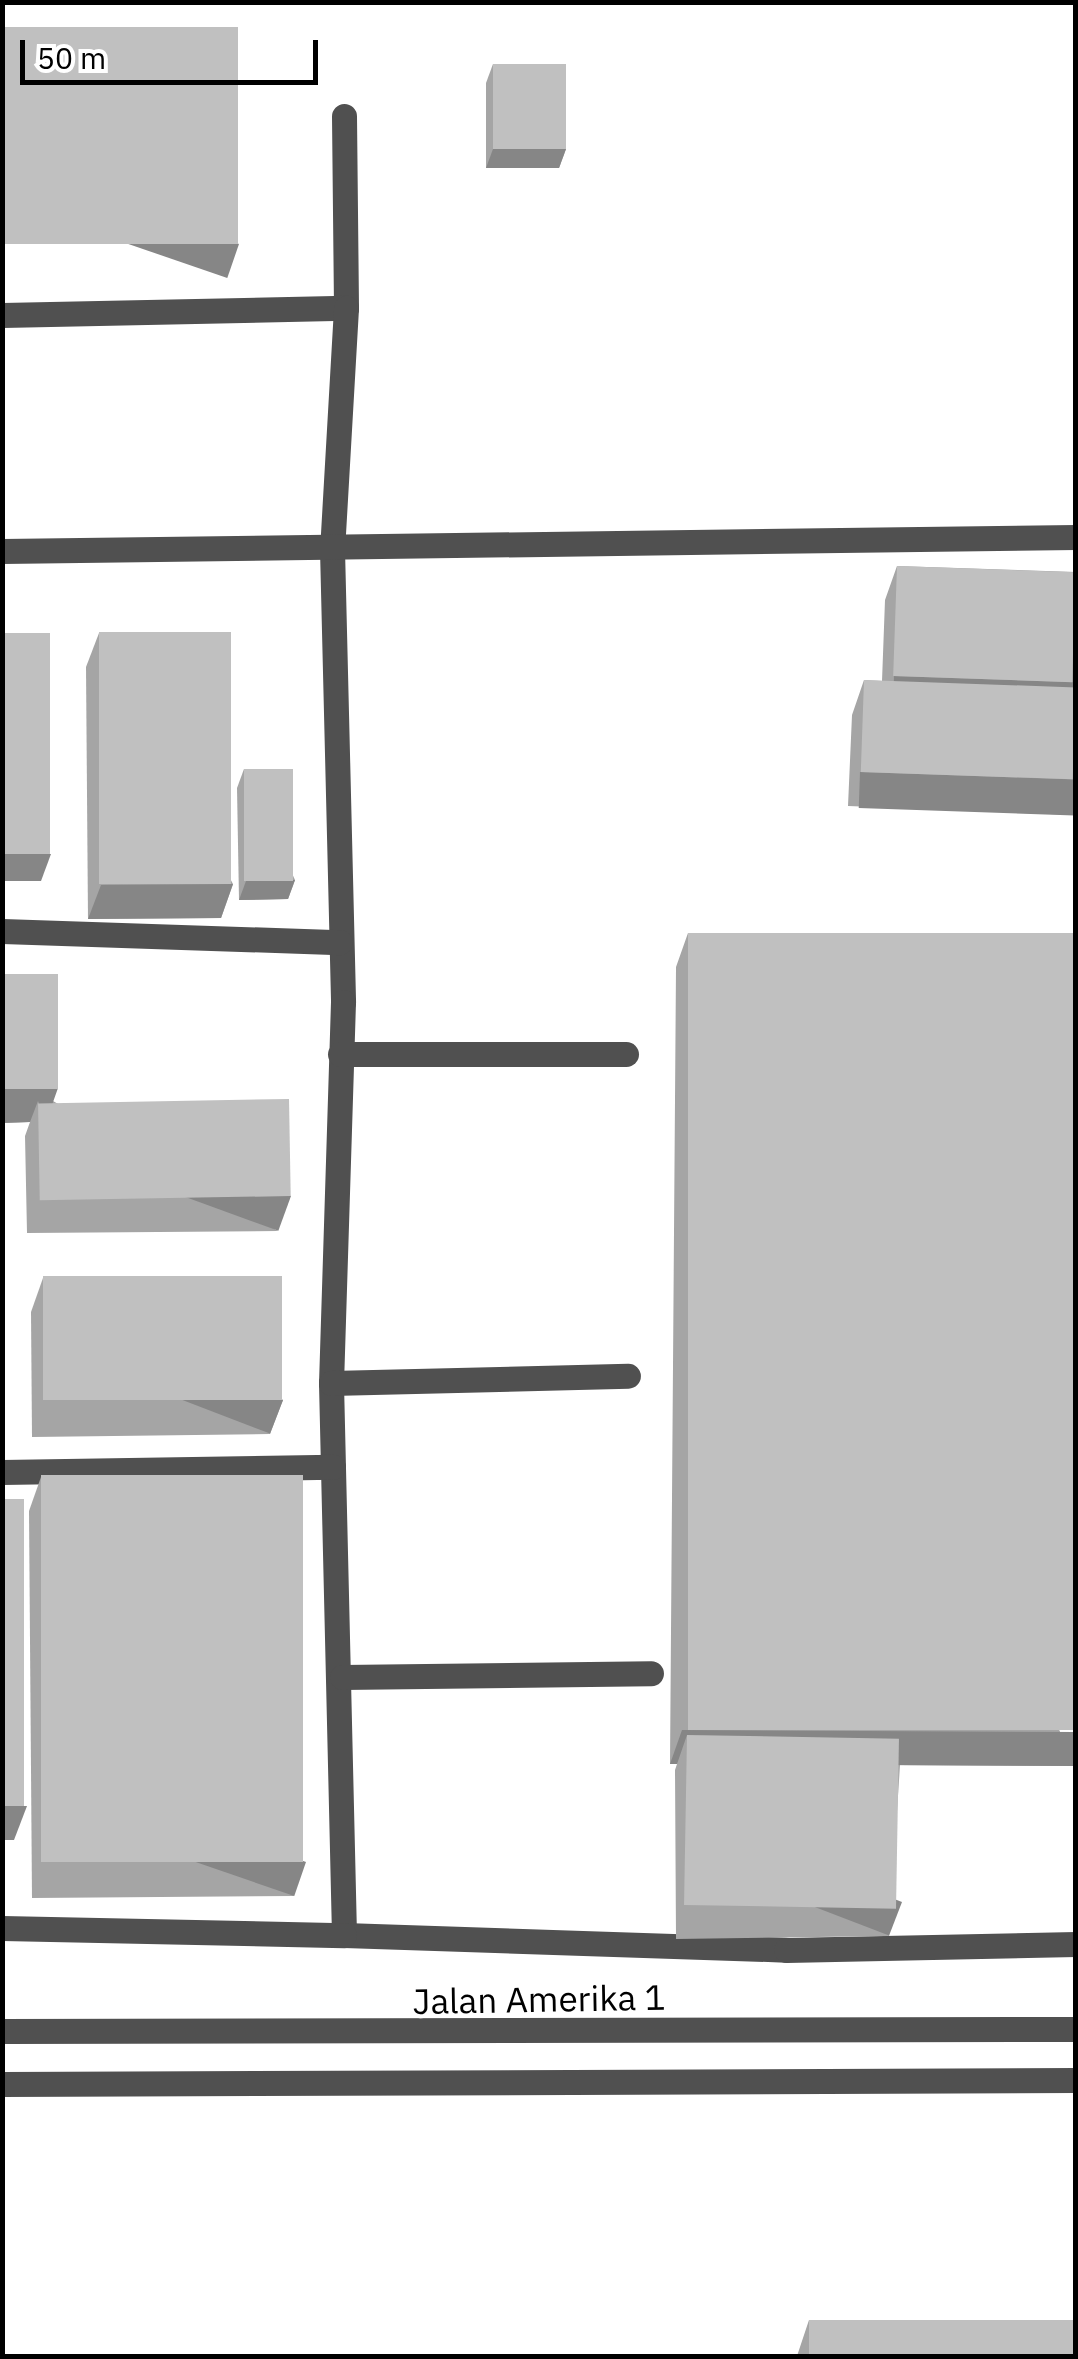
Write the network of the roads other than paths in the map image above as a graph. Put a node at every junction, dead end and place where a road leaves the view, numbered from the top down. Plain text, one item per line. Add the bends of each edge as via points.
1 (344, 116) dead end
2 (346, 308) junction
3 (2, 316) edge
4 (1076, 537) edge
5 (332, 549) junction
6 (2, 551) edge
7 (2, 931) edge
8 (340, 942) junction
9 (340, 1054) junction
10 (626, 1054) dead end
11 (628, 1376) dead end
12 (331, 1383) junction
13 (333, 1468) junction
14 (2, 1472) edge
15 (651, 1673) dead end
16 (342, 1677) junction
17 (2, 1928) edge
18 (344, 1934) junction
19 (1076, 1944) edge
20 (1076, 2028) edge
21 (2, 2031) edge
22 (1076, 2080) edge
23 (2, 2084) edge

1 - 2 lane
2 - 3 lane
2 - 5 lane
4 - 5 lane
5 - 6 lane
5 - 8 lane
7 - 8 lane
8 - 9 lane
9 - 10 lane
9 - 12 lane
11 - 12 lane
12 - 13 lane
13 - 14 lane
13 - 16 lane
15 - 16 lane
16 - 18 lane
17 - 18 lane
18 - 19 lane via 786,1950
20 - 21 lane, Jalan Amerika 1
22 - 23 lane

